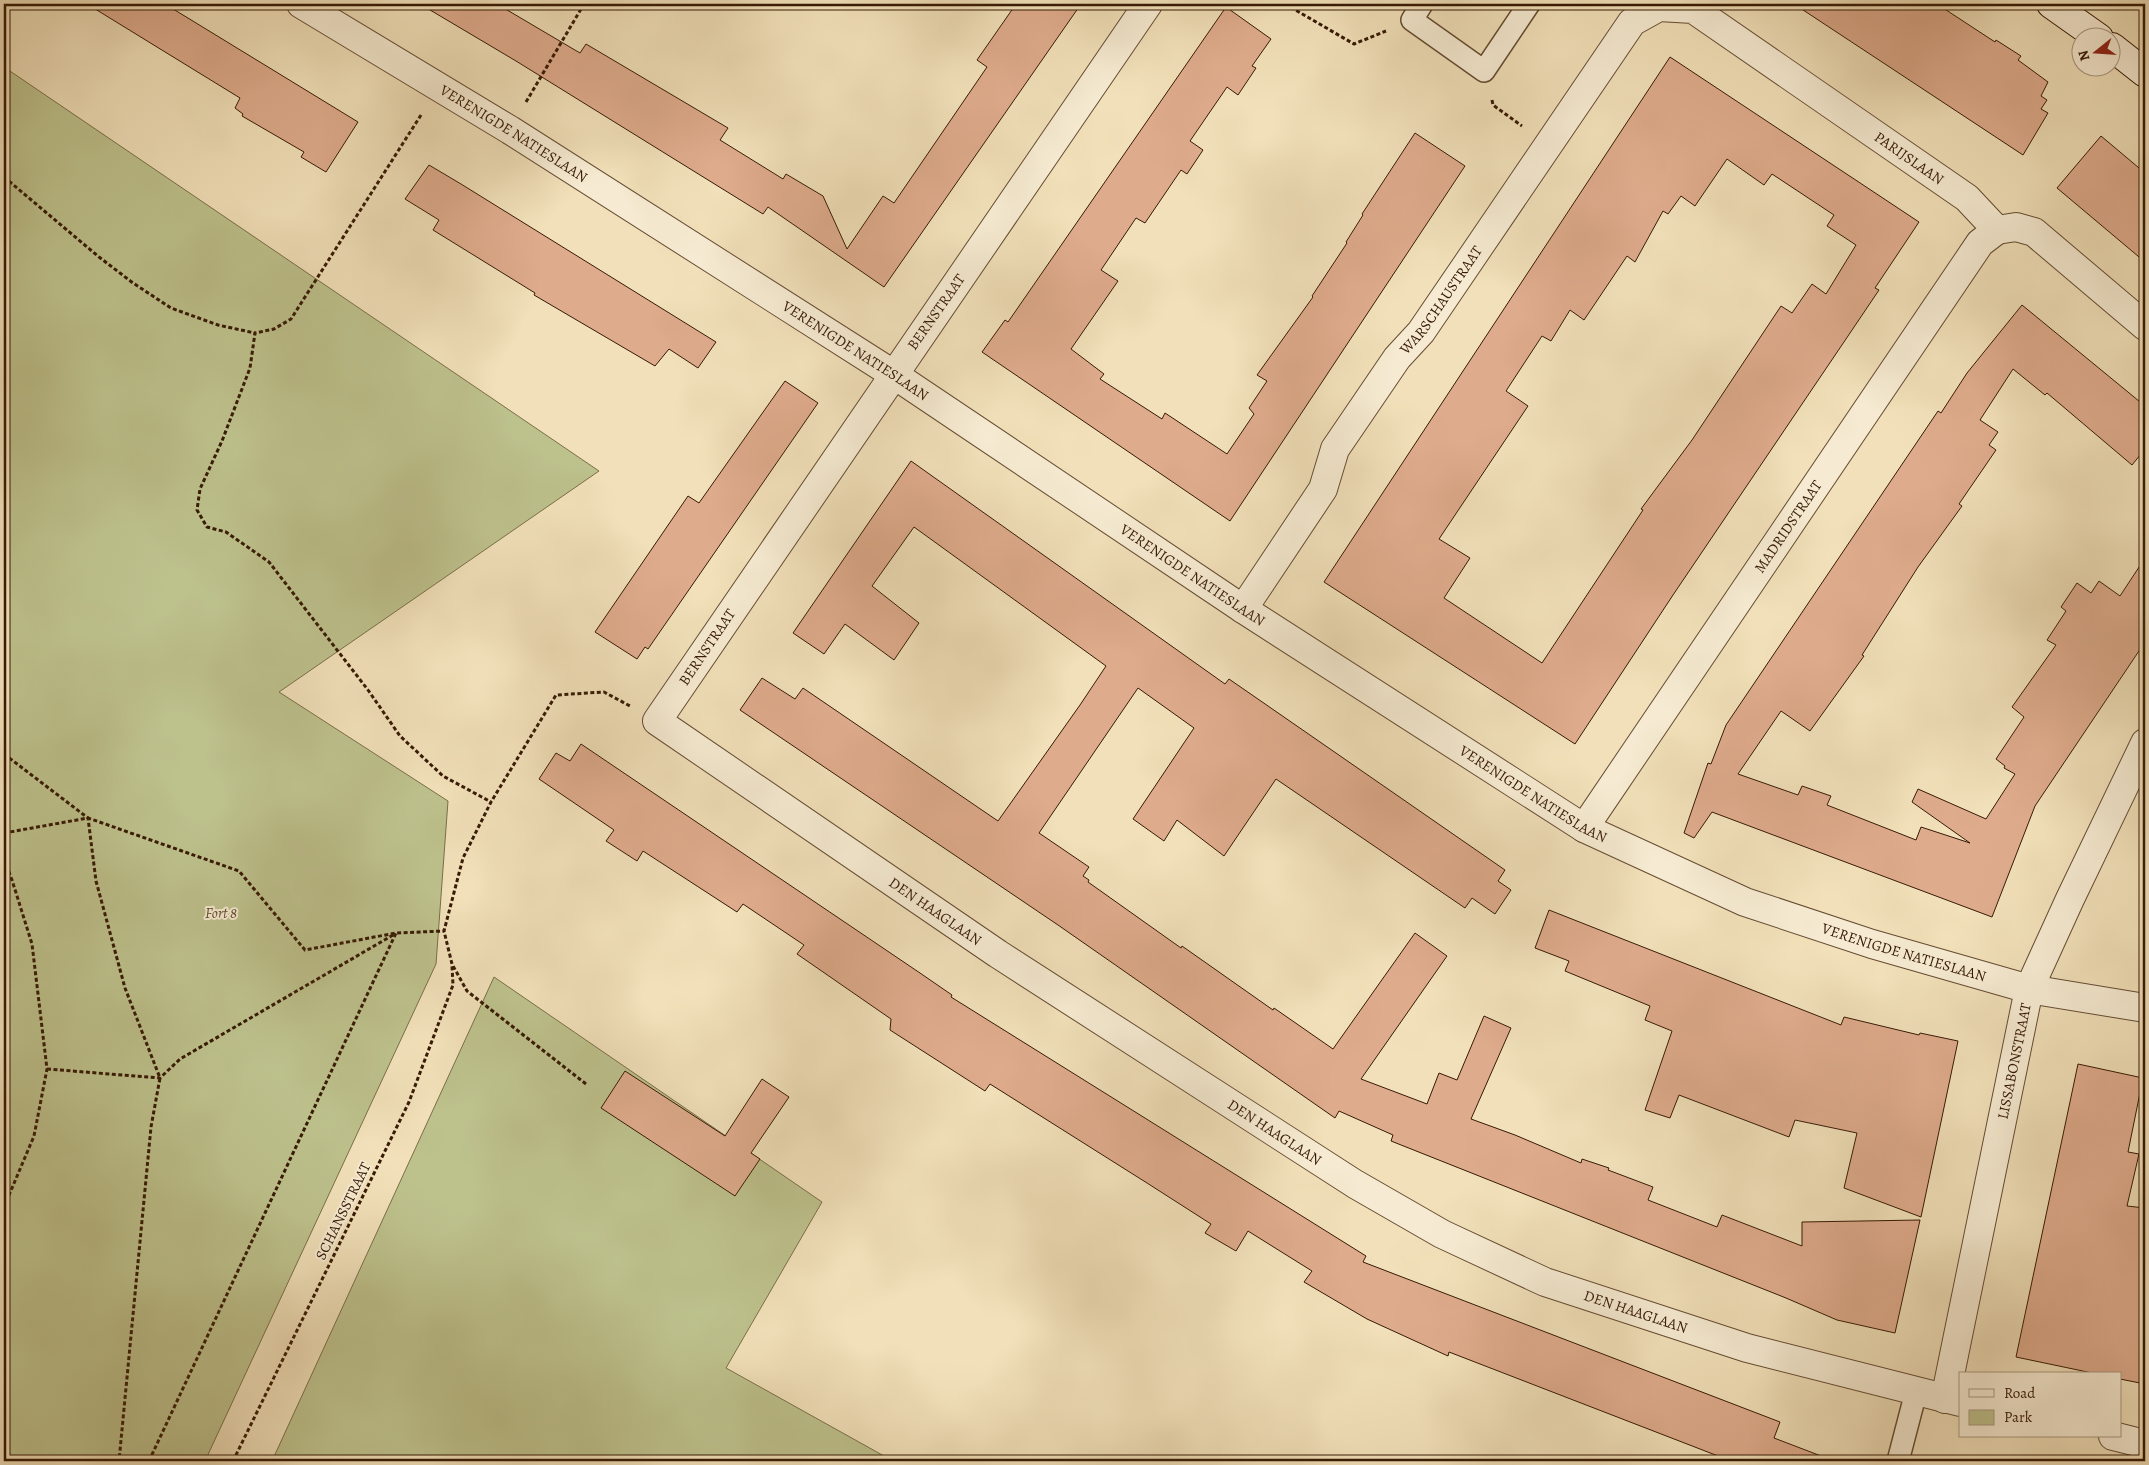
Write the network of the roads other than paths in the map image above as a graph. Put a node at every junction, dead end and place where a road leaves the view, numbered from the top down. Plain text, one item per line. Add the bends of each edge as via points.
1 (301, 4) edge
2 (1148, 4) edge
3 (1529, 4) edge
4 (2052, 4) edge
5 (1658, 7) joint
6 (1417, 12) edge
7 (2085, 28) edge
8 (2122, 55) edge
9 (2145, 73) edge
10 (1997, 230) junction
11 (2145, 326) edge
12 (893, 374) junction
13 (1243, 609) junction
14 (657, 721) joint
15 (2145, 743) edge
16 (1584, 828) junction
17 (2029, 989) junction
18 (2145, 1008) edge
19 (1916, 1392) junction
20 (1952, 1401) edge
21 (2120, 1438) edge
22 (2145, 1444) edge
23 (1898, 1461) edge

1 - 12 street, VERENIGDE NATIESLAAN via 510,130
2 - 12 street, BERNSTRAAT
3 - 6 lane via 1484,71
4 - 7 street
5 - 10 street, PARIJSLAAN via 1693,8 1967,198
5 - 13 street, WARSCHAUSTRAAT via 1632,22 1422,332 1397,358 1336,449 1323,490
8 - 9 street
10 - 11 street via 2016,227 2034,232
10 - 16 street, MADRIDSTRAAT via 1980,243
12 - 13 street, VERENIGDE NATIESLAAN
12 - 14 street, BERNSTRAAT
13 - 16 street, VERENIGDE NATIESLAAN
14 - 19 street, DEN HAAGLAAN via 998,954 1346,1178 1442,1234 1545,1282 1747,1348
15 - 17 street, LISSABONSTRAAT
16 - 17 street, VERENIGDE NATIESLAAN via 1745,902 1872,944
17 - 18 street, VERENIGDE NATIESLAAN
17 - 20 street, LISSABONSTRAAT
19 - 20 street, DEN HAAGLAAN
19 - 23 lane
21 - 22 street

